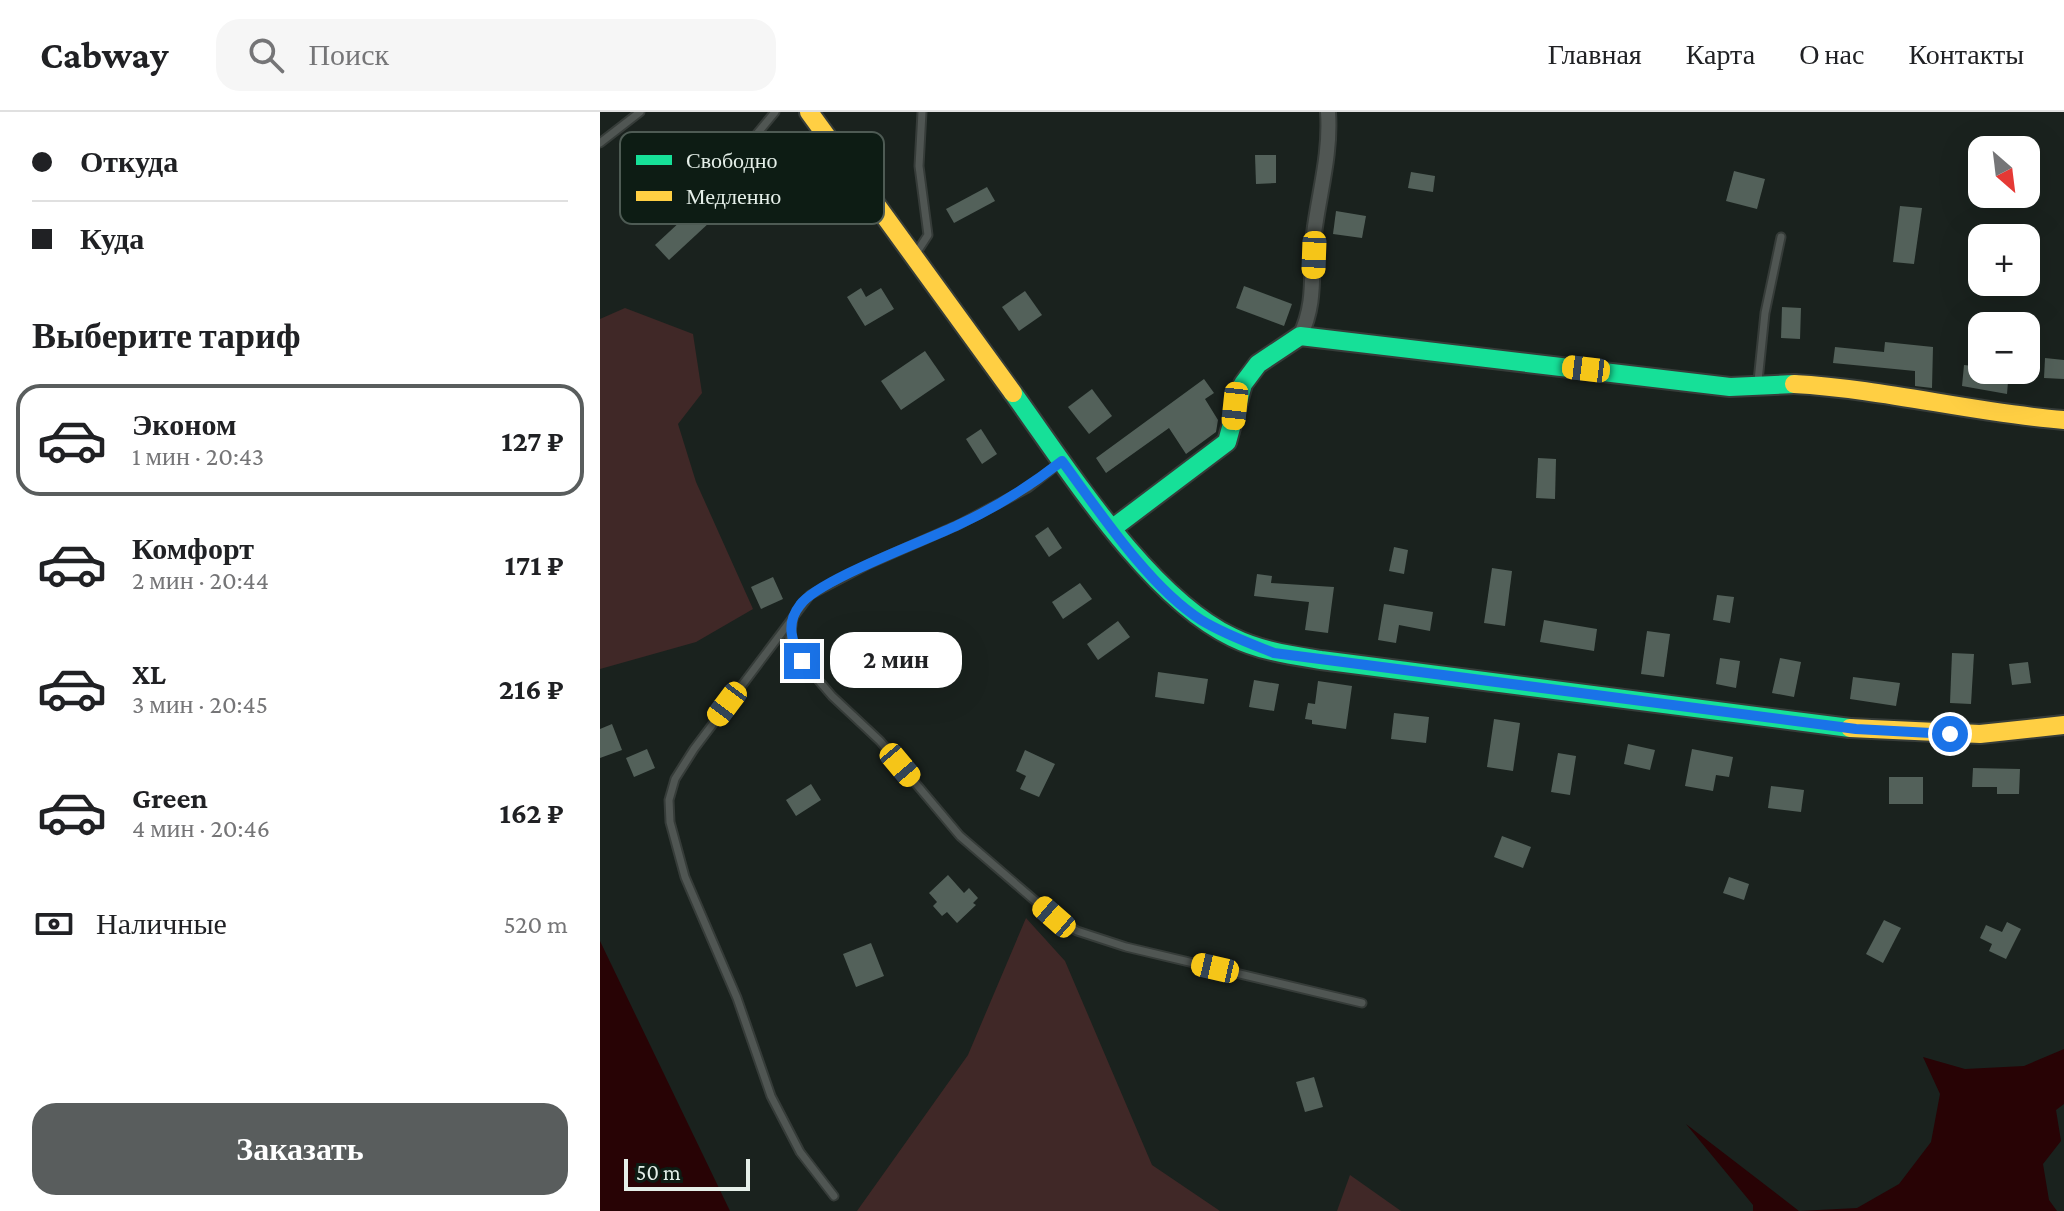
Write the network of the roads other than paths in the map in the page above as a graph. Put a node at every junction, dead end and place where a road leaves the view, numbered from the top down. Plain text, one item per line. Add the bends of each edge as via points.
1 (640, 112) edge
2 (775, 112) edge
3 (809, 112) edge
4 (922, 112) edge
5 (1328, 112) edge
6 (758, 132) edge
7 (823, 132) edge
8 (600, 143) edge
9 (884, 216) edge
10 (1781, 237) dead end
11 (914, 257) junction
12 (1300, 336) junction
13 (1757, 384) junction
14 (2064, 420) edge
15 (1062, 461) junction
16 (1113, 528) junction
17 (793, 617) junction
18 (2064, 725) edge
19 (1362, 1003) dead end
20 (834, 1196) dead end

1 - 8 lane
2 - 6 lane
3 - 7 street
4 - 11 lane via 919,166 928,235
5 - 12 street via 1329,153 1314,234 1310,316
9 - 11 street
10 - 13 lane
11 - 15 street
12 - 13 street via 1730,387
12 - 16 street via 1258,364 1243,384 1227,442
13 - 14 street via 1897,396
15 - 16 street
15 - 17 lane via 1028,488 810,595
16 - 18 street via 1173,599 1231,637 1274,653 1856,729 1980,734
17 - 19 lane via 790,638 832,696 880,741 960,836 1054,917 1077,931 1126,947
17 - 20 lane via 687,759 669,800 670,822 685,877 737,998 771,1096 800,1152

